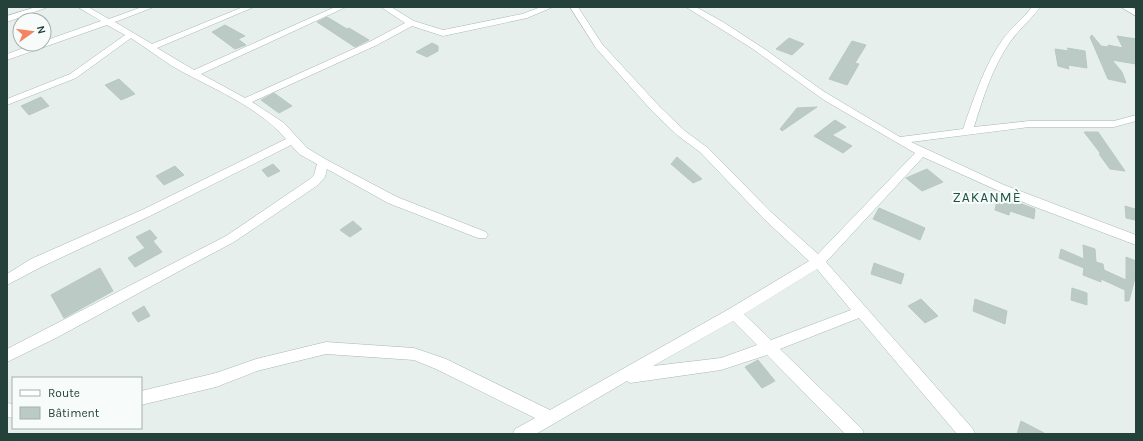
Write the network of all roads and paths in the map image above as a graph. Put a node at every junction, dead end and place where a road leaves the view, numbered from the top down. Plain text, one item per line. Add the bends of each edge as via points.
1 (44, 7) edge
2 (82, 7) edge
3 (150, 7) edge
4 (250, 7) edge
5 (342, 7) edge
6 (385, 7) edge
7 (549, 7) edge
8 (574, 7) edge
9 (690, 7) edge
10 (1036, 7) edge
11 (1125, 7) edge
12 (1136, 13) edge
13 (7, 19) edge
14 (106, 21) junction
15 (411, 23) junction
16 (130, 35) junction
17 (52, 41) edge
18 (151, 48) junction
19 (21, 52) edge
20 (7, 57) edge
21 (194, 74) junction
22 (7, 102) edge
23 (245, 102) junction
24 (1136, 118) edge
25 (968, 131) junction
26 (292, 140) junction
27 (900, 140) junction
28 (922, 152) junction
29 (323, 163) junction
30 (482, 235) dead end
31 (1136, 240) edge
32 (818, 262) junction
33 (7, 280) edge
34 (860, 312) junction
35 (734, 313) junction
36 (768, 348) junction
37 (7, 356) edge
38 (622, 377) junction
39 (142, 398) edge
40 (549, 417) junction
41 (521, 434) edge
42 (856, 434) edge
43 (967, 434) edge

1 - 13 street
2 - 14 street
3 - 14 street
4 - 18 street
5 - 21 street
6 - 15 street
7 - 15 street via 531,14 450,33
8 - 32 street via 599,46 656,109 681,133 704,150 767,215
9 - 27 street via 751,43 839,105
10 - 25 street via 1007,40 991,68
11 - 12 street
14 - 16 street
14 - 17 street
15 - 23 street via 374,43
16 - 18 street
16 - 22 street via 73,76
18 - 21 street
19 - 20 street
21 - 23 street
23 - 26 street via 280,125
24 - 25 street via 1098,126 1029,124
25 - 27 street
26 - 29 street via 303,151
26 - 33 street
27 - 28 street
28 - 31 street via 986,182
28 - 32 street
29 - 30 street via 350,174 365,186 401,204
29 - 37 street via 319,177 314,182 230,238
32 - 34 street
32 - 35 street
34 - 36 street
34 - 43 street
35 - 36 street
35 - 38 street
36 - 38 street via 721,364
36 - 42 street
38 - 40 street
39 - 40 street via 216,380 256,365 326,348 390,350 414,354 441,364
40 - 41 street

